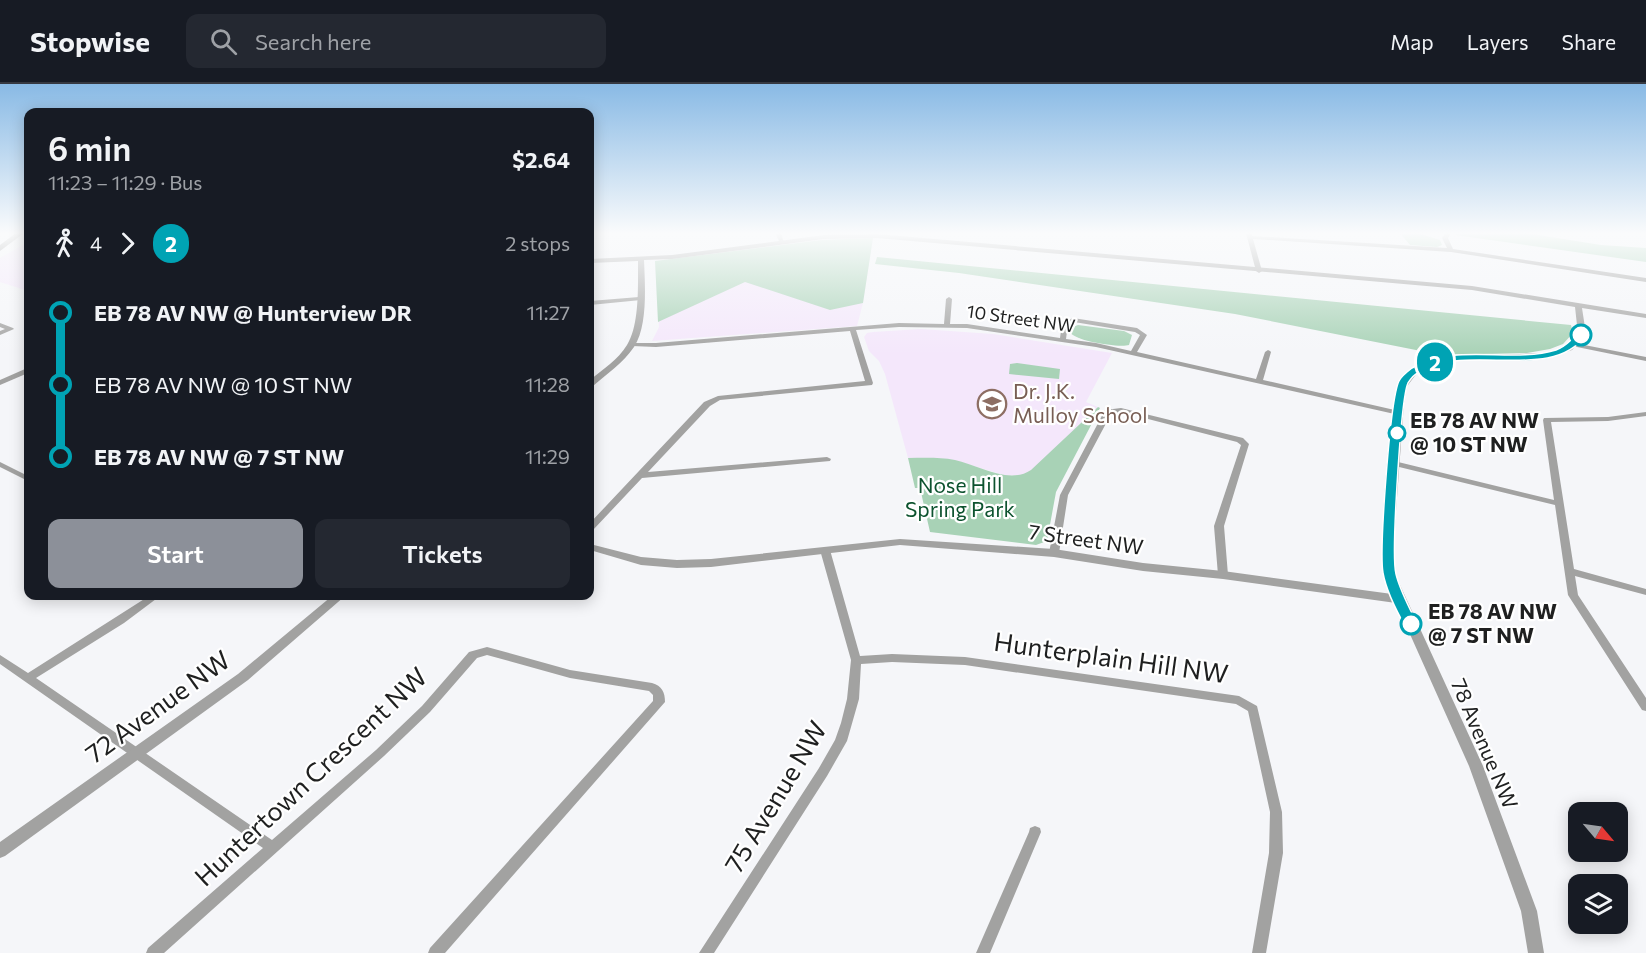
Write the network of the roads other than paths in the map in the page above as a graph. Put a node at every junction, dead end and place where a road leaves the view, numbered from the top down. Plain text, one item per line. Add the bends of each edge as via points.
1 (640, 274) edge
2 (1280, 274) edge
3 (1604, 274) edge
4 (1646, 280) edge
5 (639, 299) junction
6 (949, 299) dead end
7 (594, 303) edge
8 (1578, 305) junction
9 (1646, 316) edge
10 (0, 325) edge
11 (948, 325) junction
12 (854, 330) junction
13 (0, 333) edge
14 (1063, 339) junction
15 (632, 344) junction
16 (1574, 345) junction
17 (1268, 352) dead end
18 (1133, 353) junction
19 (1646, 359) edge
20 (24, 373) edge
21 (594, 380) edge
22 (1259, 381) junction
23 (0, 383) edge
24 (1399, 413) junction
25 (1646, 414) edge
26 (827, 459) dead end
27 (1394, 463) junction
28 (0, 464) edge
29 (642, 475) junction
30 (24, 477) edge
31 (1560, 504) junction
32 (594, 524) edge
33 (594, 548) edge
34 (825, 550) junction
35 (1054, 553) junction
36 (1569, 571) junction
37 (1223, 575) junction
38 (1646, 592) edge
39 (1399, 599) junction
40 (148, 600) edge
41 (334, 600) edge
42 (0, 658) edge
43 (856, 660) junction
44 (30, 677) junction
45 (1642, 697) edge
46 (1646, 707) edge
47 (137, 753) junction
48 (1035, 831) dead end
49 (272, 847) junction
50 (0, 851) edge
51 (153, 953) edge
52 (435, 953) edge
53 (706, 953) edge
54 (983, 953) edge
55 (1259, 953) edge
56 (1536, 953) edge

1 - 5 street
2 - 8 street via 1472,288
3 - 4 street
5 - 7 street
5 - 15 street via 638,326
6 - 11 street
8 - 9 street
8 - 16 street via 1582,334
10 - 13 street via 11,329
11 - 12 street, 10 Street NW
11 - 14 street, 10 Street NW
12 - 15 street, 10 Street NW
12 - 29 street via 868,383 718,398 707,404
14 - 18 street, 10 Street NW
14 - 18 street via 1065,323 1073,320 1137,330 1144,335
15 - 21 street
16 - 19 street
16 - 24 street, 78 Avenue NW via 1537,356 1463,357 1425,365 1404,382
17 - 22 street
18 - 22 street, 10 Street NW
20 - 23 street
22 - 24 street, 10 Street NW
24 - 27 street, 78 Avenue NW
25 - 31 street via 1547,420
26 - 29 street
27 - 31 street
27 - 39 street, 78 Avenue NW via 1388,552 1389,574
28 - 30 street
29 - 32 street
31 - 36 street
33 - 34 street, 7 Street NW via 641,561 677,564
34 - 35 street, 7 Street NW via 900,542
34 - 43 street, 75 Avenue NW
35 - 37 street, 7 Street NW
35 - 37 street via 1064,495 1108,412 1121,411 1245,444 1219,526
36 - 38 street
36 - 45 street via 1573,595
37 - 39 street, 7 Street NW
39 - 56 street, 78 Avenue NW via 1476,766 1529,911
40 - 44 street
41 - 47 street, 72 Avenue NW via 243,677
42 - 44 street
43 - 53 street, 75 Avenue NW via 853,699 841,741
43 - 55 street, Hunterplain Hill NW via 965,661 1239,700 1253,709 1276,812 1276,853
44 - 47 street
45 - 46 street
47 - 49 street
47 - 50 street, 72 Avenue NW
48 - 54 street
49 - 51 street, Huntertown Crescent NW
49 - 52 street, Huntertown Crescent NW via 426,709 473,656 487,651 570,674 652,687 659,693 659,702

